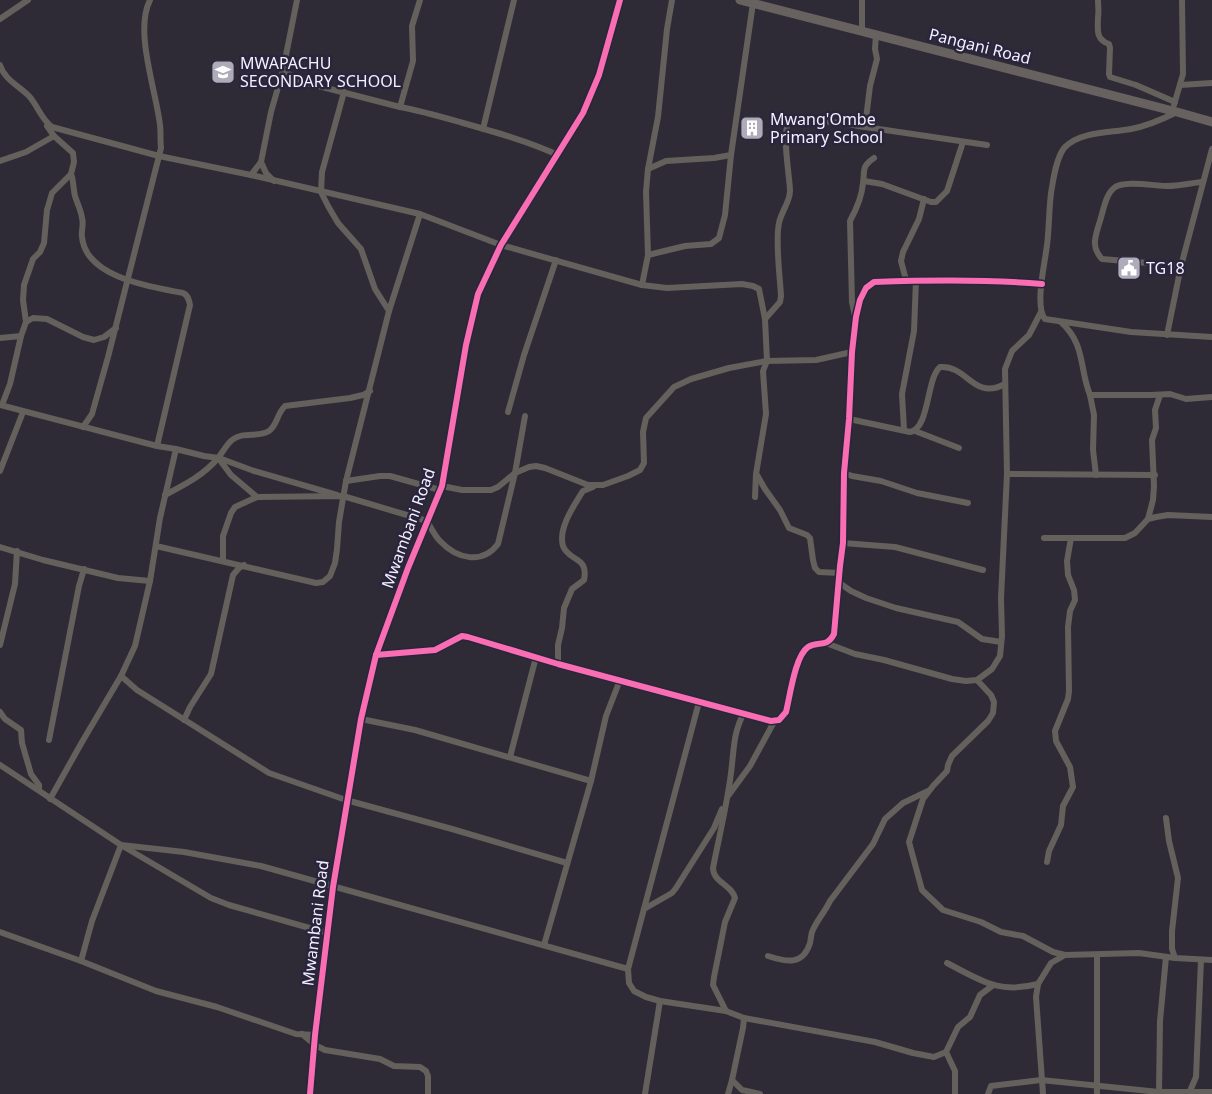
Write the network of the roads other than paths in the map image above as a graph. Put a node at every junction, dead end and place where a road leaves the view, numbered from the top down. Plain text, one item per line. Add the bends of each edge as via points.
1 (28, 0) edge
2 (149, 0) edge
3 (298, 0) edge
4 (420, 0) edge
5 (514, 0) edge
6 (620, 0) edge
7 (672, 0) edge
8 (742, 0) edge
9 (862, 0) edge
10 (1098, 0) edge
11 (1182, 0) edge
12 (753, 3) junction
13 (0, 19) edge
14 (862, 31) junction
15 (876, 35) junction
16 (0, 64) edge
17 (283, 70) junction
18 (1212, 84) edge
19 (1180, 85) junction
20 (344, 92) junction
21 (400, 107) junction
22 (1175, 108) junction
23 (45, 122) junction
24 (1212, 122) edge
25 (865, 127) junction
26 (483, 129) junction
27 (54, 136) junction
28 (962, 142) junction
29 (654, 144) junction
30 (987, 145) dead end
31 (1212, 149) edge
32 (558, 155) junction
33 (731, 155) junction
34 (159, 156) junction
35 (874, 158) dead end
36 (0, 161) edge
37 (666, 161) junction
38 (261, 162) junction
39 (648, 169) junction
40 (71, 174) junction
41 (251, 175) junction
42 (275, 182) junction
43 (864, 182) junction
44 (1202, 182) junction
45 (321, 192) junction
46 (924, 199) junction
47 (420, 214) junction
48 (501, 245) junction
49 (648, 255) junction
50 (556, 260) junction
51 (1181, 266) junction
52 (128, 280) junction
53 (906, 280) junction
54 (916, 280) junction
55 (642, 284) junction
56 (1042, 284) junction
57 (389, 311) junction
58 (1041, 312) junction
59 (856, 318) junction
60 (765, 319) junction
61 (26, 322) junction
62 (1062, 322) junction
63 (116, 328) junction
64 (1167, 335) junction
65 (21, 336) junction
66 (1212, 337) edge
67 (0, 338) edge
68 (852, 352) junction
69 (767, 361) junction
70 (1005, 384) junction
71 (370, 391) junction
72 (1090, 395) junction
73 (1160, 395) junction
74 (1212, 397) edge
75 (1, 405) edge
76 (23, 412) junction
77 (508, 412) dead end
78 (92, 414) junction
79 (524, 416) dead end
80 (849, 419) junction
81 (83, 427) junction
82 (96, 430) junction
83 (904, 430) junction
84 (915, 431) junction
85 (157, 446) junction
86 (959, 448) dead end
87 (176, 449) junction
88 (219, 458) junction
89 (0, 471) edge
90 (515, 473) junction
91 (844, 473) junction
92 (756, 474) junction
93 (1007, 474) junction
94 (1096, 475) junction
95 (1155, 475) junction
96 (346, 481) junction
97 (594, 486) junction
98 (441, 488) junction
99 (165, 495) junction
100 (343, 496) junction
101 (257, 497) junction
102 (756, 497) dead end
103 (968, 503) dead end
104 (1212, 517) edge
105 (1148, 519) junction
106 (427, 521) junction
107 (1044, 538) dead end
108 (1071, 538) junction
109 (843, 542) junction
110 (156, 546) junction
111 (0, 547) edge
112 (17, 551) junction
113 (223, 560) junction
114 (244, 565) junction
115 (84, 569) junction
116 (983, 570) dead end
117 (839, 573) junction
118 (150, 581) junction
119 (838, 582) junction
120 (1001, 642) junction
121 (826, 643) junction
122 (0, 645) edge
123 (376, 655) junction
124 (536, 657) junction
125 (558, 664) junction
126 (121, 676) junction
127 (620, 680) junction
128 (977, 680) junction
129 (699, 702) junction
130 (0, 712) edge
131 (744, 713) junction
132 (361, 719) junction
133 (184, 720) junction
134 (775, 720) junction
135 (49, 740) dead end
136 (510, 757) junction
137 (0, 765) edge
138 (591, 781) junction
139 (39, 790) junction
140 (929, 791) junction
141 (50, 798) junction
142 (726, 798) junction
143 (346, 800) junction
144 (1166, 818) dead end
145 (121, 845) junction
146 (1047, 862) dead end
147 (567, 863) junction
148 (333, 887) junction
149 (644, 909) junction
150 (0, 932) edge
151 (327, 933) junction
152 (544, 945) junction
153 (1065, 955) junction
154 (1097, 955) junction
155 (768, 956) dead end
156 (1166, 957) junction
157 (1175, 958) junction
158 (81, 960) junction
159 (1202, 960) junction
160 (1212, 960) edge
161 (947, 963) dead end
162 (628, 969) junction
163 (1038, 984) junction
164 (992, 986) junction
165 (660, 1001) junction
166 (726, 1011) junction
167 (744, 1018) junction
168 (302, 1034) junction
169 (315, 1035) junction
170 (315, 1045) junction
171 (946, 1052) junction
172 (732, 1080) junction
173 (1041, 1080) junction
174 (1097, 1091) edge
175 (1159, 1092) junction
176 (1212, 1092) edge
177 (1187, 1093) edge
178 (310, 1094) edge
179 (428, 1094) edge
180 (645, 1094) edge
181 (728, 1094) edge
182 (760, 1094) edge
183 (955, 1094) edge
184 (988, 1094) edge
185 (1043, 1094) edge

1 - 13 street
2 - 34 street via 144,24 145,53 160,125
3 - 17 street
4 - 21 street via 412,26 413,61
5 - 26 street
6 - 32 street, Mwambani Road via 599,75 583,113
7 - 29 street
8 - 12 main road, Pangani Road
9 - 14 street
10 - 22 street via 1097,31 1102,42 1109,44 1110,77 1136,85
11 - 19 street
12 - 14 main road, Pangani Road
12 - 33 street
14 - 15 main road, Pangani Road
15 - 22 main road, Pangani Road
15 - 25 street via 877,58
16 - 23 street via 6,76 29,97
17 - 20 street via 300,81
17 - 38 street
18 - 19 street
19 - 22 street
20 - 21 street
20 - 45 street via 322,172
21 - 26 street
22 - 24 main road, Pangani Road
22 - 56 street via 1164,118 1133,129 1086,136 1064,148 1051,190
23 - 27 street
23 - 34 street via 52,127
25 - 28 street
25 - 60 street via 817,120 798,120 788,124 786,155 790,193 779,224 781,296 780,302
26 - 32 street
27 - 36 street via 26,152
27 - 40 street via 73,153
28 - 30 street
28 - 46 street via 948,191 936,202
29 - 37 street via 656,154
29 - 39 street
31 - 44 street
32 - 48 street, Mwambani Road
33 - 37 street
33 - 49 street via 726,215 719,238 711,244 685,246
34 - 41 street
34 - 52 street
35 - 43 street via 865,166
37 - 39 street
38 - 41 street
38 - 42 street
39 - 49 street
40 - 52 street via 83,219 84,244 91,257 105,270
40 - 61 street via 52,193 44,242 33,259 24,285
41 - 42 street
42 - 45 street
43 - 46 street via 882,184
43 - 59 street via 850,221 852,302
44 - 51 street
44 - 51 street via 1116,186 1107,198 1097,230 1096,252 1102,259
45 - 47 street
45 - 57 street via 338,223 361,248 375,289
46 - 53 street via 919,219 903,252 901,261
47 - 48 street
47 - 57 street
48 - 50 street
48 - 98 street, Mwambani Road via 476,302
49 - 55 street
50 - 55 street
50 - 77 street
51 - 64 street
52 - 63 street
52 - 85 street via 183,293 189,299
53 - 54 street
53 - 59 street via 874,282 866,288
54 - 56 street
54 - 83 street via 914,331 902,394
55 - 60 street via 667,288 752,286 758,289
56 - 58 street
57 - 71 street
58 - 62 street via 1045,319
58 - 70 street via 1029,335 1009,356
59 - 68 street
60 - 69 street
61 - 63 street via 32,318 47,319 94,340
61 - 65 street
62 - 64 street
62 - 72 street via 1077,342
63 - 78 street
64 - 66 street
65 - 67 street
65 - 75 street via 16,363
68 - 69 street via 816,360
68 - 80 street
69 - 92 street via 763,371 766,414
69 - 97 street via 729,368 674,387 646,418 644,463 640,470
70 - 84 street via 980,388 956,370 940,367
70 - 93 street
71 - 88 street via 350,398 285,406 274,426 266,432 234,438
71 - 96 street
72 - 73 street
72 - 94 street
73 - 74 street via 1170,394 1186,399
73 - 95 street via 1152,440
75 - 76 street
76 - 81 street
76 - 89 street
78 - 81 street
78 - 82 street
79 - 90 street
80 - 83 street
80 - 91 street
81 - 82 street
82 - 85 street
83 - 84 street
84 - 86 street
85 - 87 street
87 - 88 street
87 - 99 street
88 - 99 street via 204,472
88 - 100 street
88 - 101 street via 231,474
90 - 97 street via 529,467 540,467
90 - 98 street via 491,490
90 - 106 street via 498,544 492,552 479,558 456,554 440,541
91 - 103 street
91 - 109 street
92 - 102 street
92 - 117 street via 789,528 810,538 815,568 819,572
93 - 94 street
93 - 120 street
94 - 95 street
95 - 105 street
96 - 98 street via 390,476
96 - 100 street
97 - 125 street via 583,491 564,526 563,545 582,562 585,573 584,580 572,589 564,608
98 - 106 street, Mwambani Road
99 - 110 street
100 - 101 street
100 - 106 street
100 - 114 street via 335,563 330,576 323,582 293,579
101 - 113 street via 235,507 231,513 223,536
104 - 105 street
105 - 108 street via 1136,533 1125,538
106 - 123 street, Mwambani Road
107 - 108 street
108 - 146 street via 1067,561 1075,600 1068,626 1069,692 1055,731 1056,741 1070,767 1073,788 1065,800 1061,825
109 - 116 street via 895,547
109 - 117 street
110 - 113 street
110 - 118 street
111 - 112 street
112 - 115 street
112 - 122 street via 14,584
113 - 114 street
114 - 133 street via 233,575 211,674
115 - 118 street via 118,578
115 - 135 street
117 - 119 street
118 - 126 street via 135,646
119 - 120 street via 866,598 958,622 982,639
119 - 121 street via 834,634
120 - 128 street via 1000,656 992,669
121 - 128 street via 855,654 952,679
121 - 134 street via 809,646 801,653 786,712 780,720
123 - 124 street via 435,650 462,636
123 - 132 street, Mwambani Road
124 - 125 street
124 - 136 street
125 - 127 street
126 - 133 street
126 - 141 street
127 - 129 street
127 - 138 street via 606,716
128 - 140 street via 991,695 993,713 952,756 947,771
129 - 131 street
129 - 149 street
130 - 139 street via 21,730 31,774
131 - 134 street
131 - 142 street via 735,734
132 - 136 street via 415,730
132 - 143 street, Mwambani Road
133 - 143 street via 269,773
134 - 142 street via 750,766
136 - 138 street
137 - 139 street
138 - 147 street
139 - 141 street
140 - 153 street via 923,799 909,842 922,890 943,910 1001,932 1022,936
140 - 155 street via 903,803 885,819 873,844 830,901 800,958 784,962
141 - 145 street
142 - 149 street via 714,828 676,888
142 - 166 street via 713,872 735,898 725,922 714,977 714,985
143 - 147 street
143 - 148 street, Mwambani Road
144 - 157 street via 1178,878 1172,931
145 - 148 street via 261,866
145 - 151 street via 211,898
145 - 158 street
147 - 152 street
148 - 151 street, Mwambani Road
148 - 152 street
149 - 162 street
150 - 158 street
151 - 169 street, Mwambani Road
152 - 162 street
153 - 154 street
153 - 163 street via 1051,963
154 - 156 street via 1140,953
154 - 174 street
156 - 157 street
156 - 175 street via 1160,1021
157 - 159 street
158 - 168 street via 156,991
159 - 160 street
159 - 177 street via 1196,1077
161 - 164 street
162 - 165 street via 634,991
163 - 164 street via 1024,988
163 - 173 street
164 - 171 street via 980,995 970,1017 958,1028
165 - 166 street
165 - 180 street
166 - 167 street
167 - 171 street via 875,1042 934,1057
167 - 172 street
168 - 169 street
168 - 170 street
169 - 170 street, Mwambani Road
170 - 178 street, Mwambani Road
170 - 179 street via 325,1050 380,1059 394,1066 420,1067 428,1076
171 - 183 street via 955,1071
172 - 181 street
172 - 182 street via 742,1090
173 - 174 street
173 - 184 street via 991,1086
173 - 185 street
174 - 175 street
175 - 177 street
176 - 177 street

